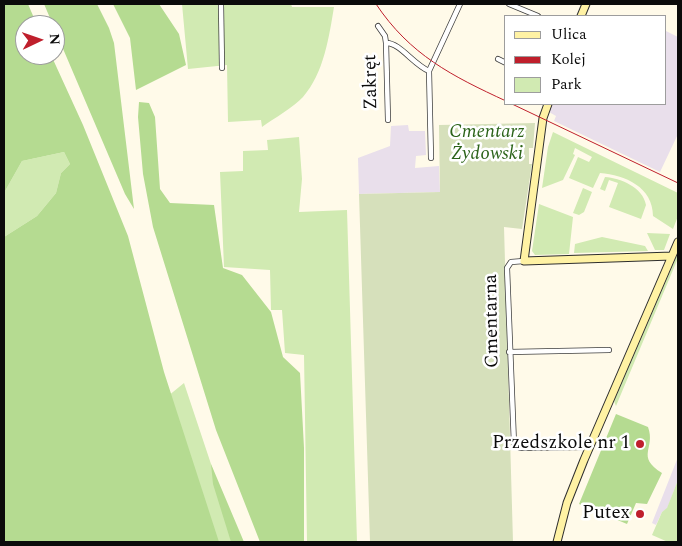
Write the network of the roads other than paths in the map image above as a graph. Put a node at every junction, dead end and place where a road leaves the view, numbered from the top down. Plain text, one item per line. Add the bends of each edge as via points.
1 (222, 4) edge
2 (460, 4) edge
3 (509, 4) edge
4 (536, 15) edge
5 (378, 26) dead end
6 (386, 43) junction
7 (498, 59) dead end
8 (504, 63) edge
9 (222, 68) dead end
10 (428, 71) junction
11 (548, 105) edge
12 (388, 120) dead end
13 (431, 158) dead end
14 (678, 242) edge
15 (672, 256) junction
16 (524, 261) junction
17 (609, 350) dead end
18 (509, 352) junction
19 (589, 447) junction
20 (557, 542) edge

1 - 9 street
2 - 10 street
3 - 4 street
5 - 6 street, Zakręt
6 - 10 street, Zakręt via 394,44
6 - 12 street, Zakręt
7 - 8 street
10 - 13 street
11 - 16 main road via 543,118
14 - 15 main road
15 - 16 main road, Cmentarna
15 - 19 main road
16 - 18 street, Cmentarna via 511,262 507,268
17 - 18 street
18 - 19 street, Cmentarna via 513,440 516,446
19 - 20 main road via 567,503

